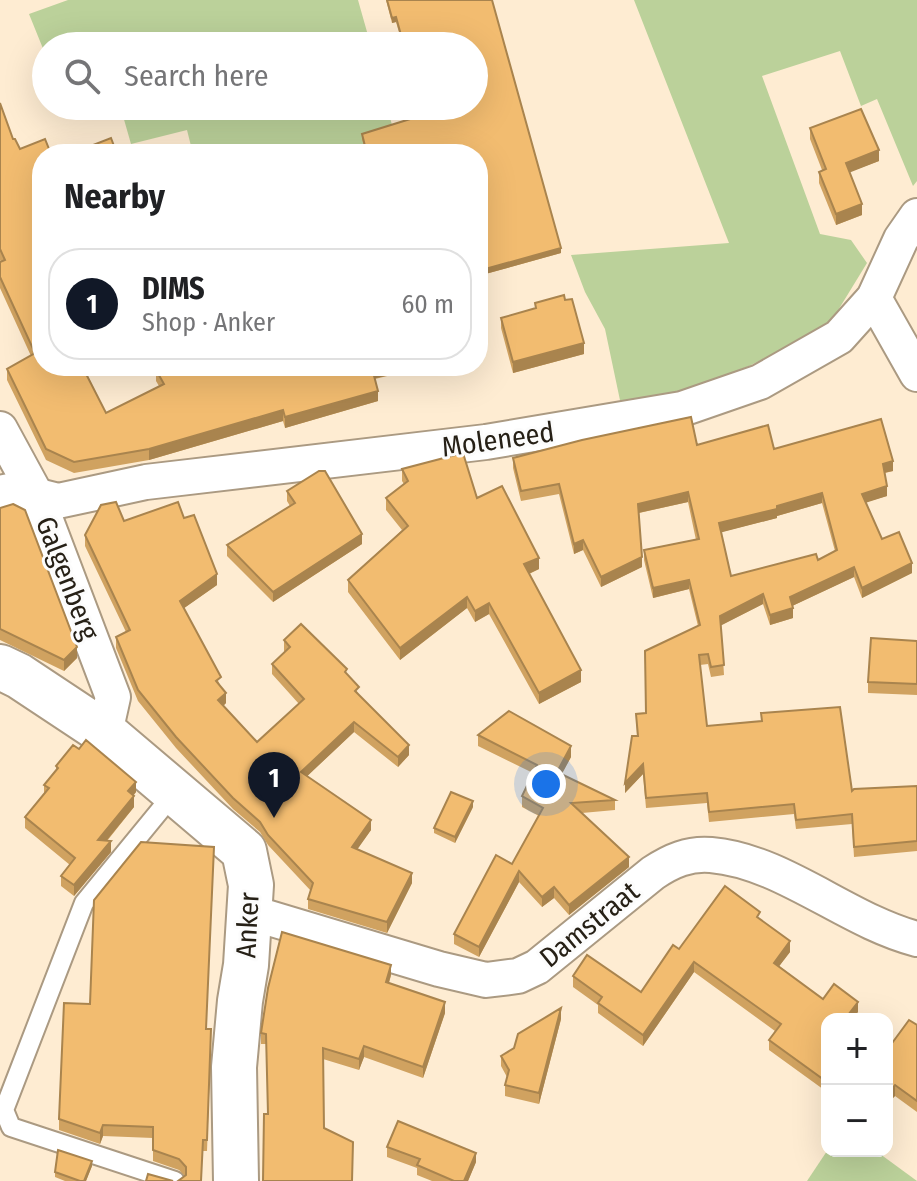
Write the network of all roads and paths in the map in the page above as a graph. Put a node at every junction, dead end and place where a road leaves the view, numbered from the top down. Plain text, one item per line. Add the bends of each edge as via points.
1 (917, 216) edge
2 (874, 298) junction
3 (917, 374) edge
4 (0, 429) edge
5 (0, 493) edge
6 (37, 497) junction
7 (0, 667) edge
8 (105, 733) junction
9 (175, 792) junction
10 (249, 912) junction
11 (917, 939) edge
12 (175, 1181) edge
13 (236, 1181) edge

1 - 2 street, Moleneed
2 - 3 street
2 - 6 street, Moleneed via 839,337 795,364 682,409 486,442 146,482 58,501
4 - 6 street, Galgenberg
5 - 6 street, Moleneed via 14,490
6 - 8 street, Galgenberg via 113,697
7 - 8 street, Anker
8 - 9 street, Anker
9 - 10 street, Anker via 244,851 251,885
9 - 12 lane via 84,903 4,1110 11,1127
10 - 11 street, Damstraat via 439,969 502,979 537,967 671,861 711,855 772,873 882,928
10 - 13 street, Anker via 234,1067

